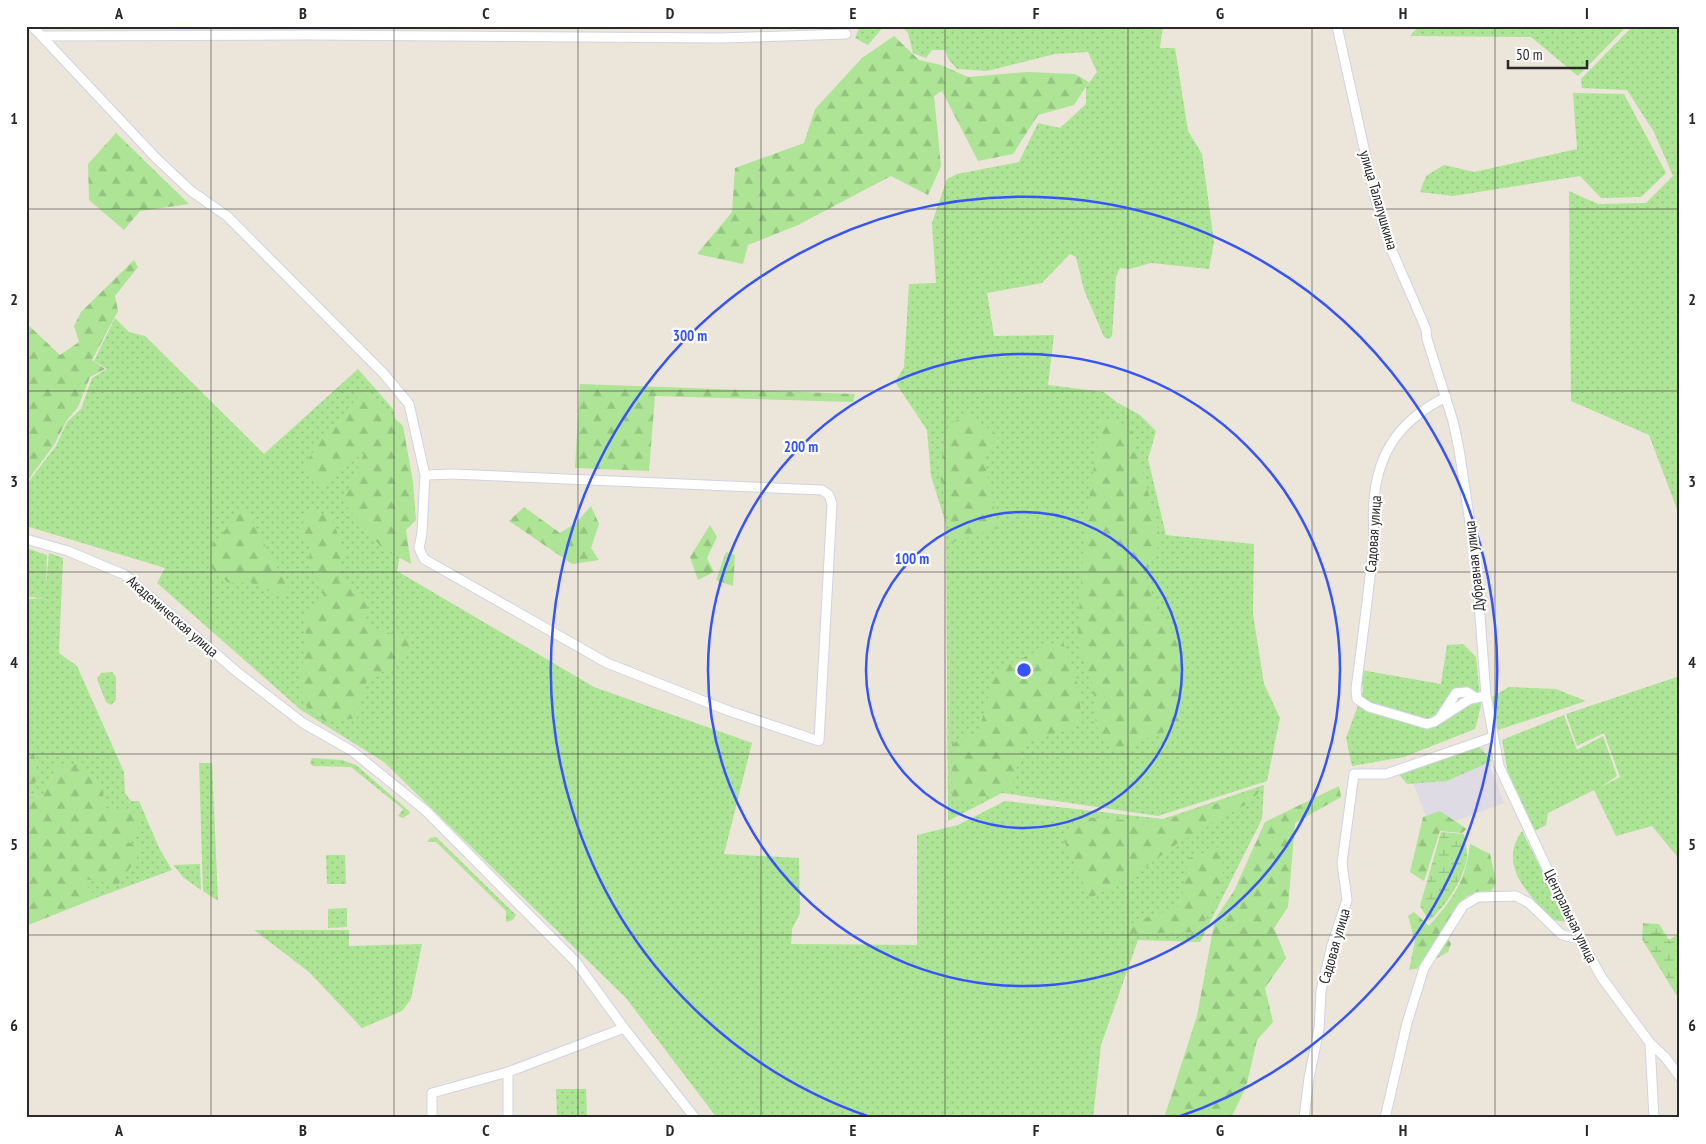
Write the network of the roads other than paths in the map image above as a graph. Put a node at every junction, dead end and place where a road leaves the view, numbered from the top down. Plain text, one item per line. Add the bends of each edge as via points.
1 (32, 26) edge
2 (1337, 26) edge
3 (846, 34) dead end
4 (43, 36) junction
5 (1446, 397) junction
6 (425, 475) junction
7 (26, 539) edge
8 (1486, 696) junction
9 (1493, 737) junction
10 (1580, 939) junction
11 (624, 1028) junction
12 (1650, 1043) junction
13 (508, 1072) junction
14 (1680, 1077) edge
15 (432, 1118) edge
16 (508, 1118) edge
17 (695, 1118) edge
18 (1304, 1118) edge
19 (1385, 1118) edge
20 (1654, 1118) edge

1 - 4 street
2 - 5 street, улица Талалушкина via 1374,193 1389,244 1426,329
3 - 4 street via 721,38
4 - 6 street via 156,158 191,191 227,216 384,374 408,404
5 - 8 street, Дубравная улица via 1459,449 1476,563
5 - 8 street, Садовая улица via 1426,407 1392,439 1380,466 1374,500 1374,547 1357,699 1369,707 1426,724
6 - 6 street via 822,490 829,495 832,504 819,741 729,711 607,662 424,559 419,548
7 - 11 street, Академическая улица via 68,551 125,574 237,672 303,723 352,751 429,814 576,962
8 - 9 street, Дубравная улица
9 - 10 street, Центральная улица via 1499,766
9 - 18 street, Садовая улица via 1386,774 1354,774 1342,863 1347,900 1321,991 1319,1029
10 - 12 street, Центральная улица via 1602,978
10 - 19 street via 1562,935 1523,898 1478,897 1463,906 1424,968 1407,1023
11 - 13 street
11 - 17 street, Академическая улица
12 - 14 street, Центральная улица
12 - 20 street
13 - 15 street via 432,1093
13 - 16 street

